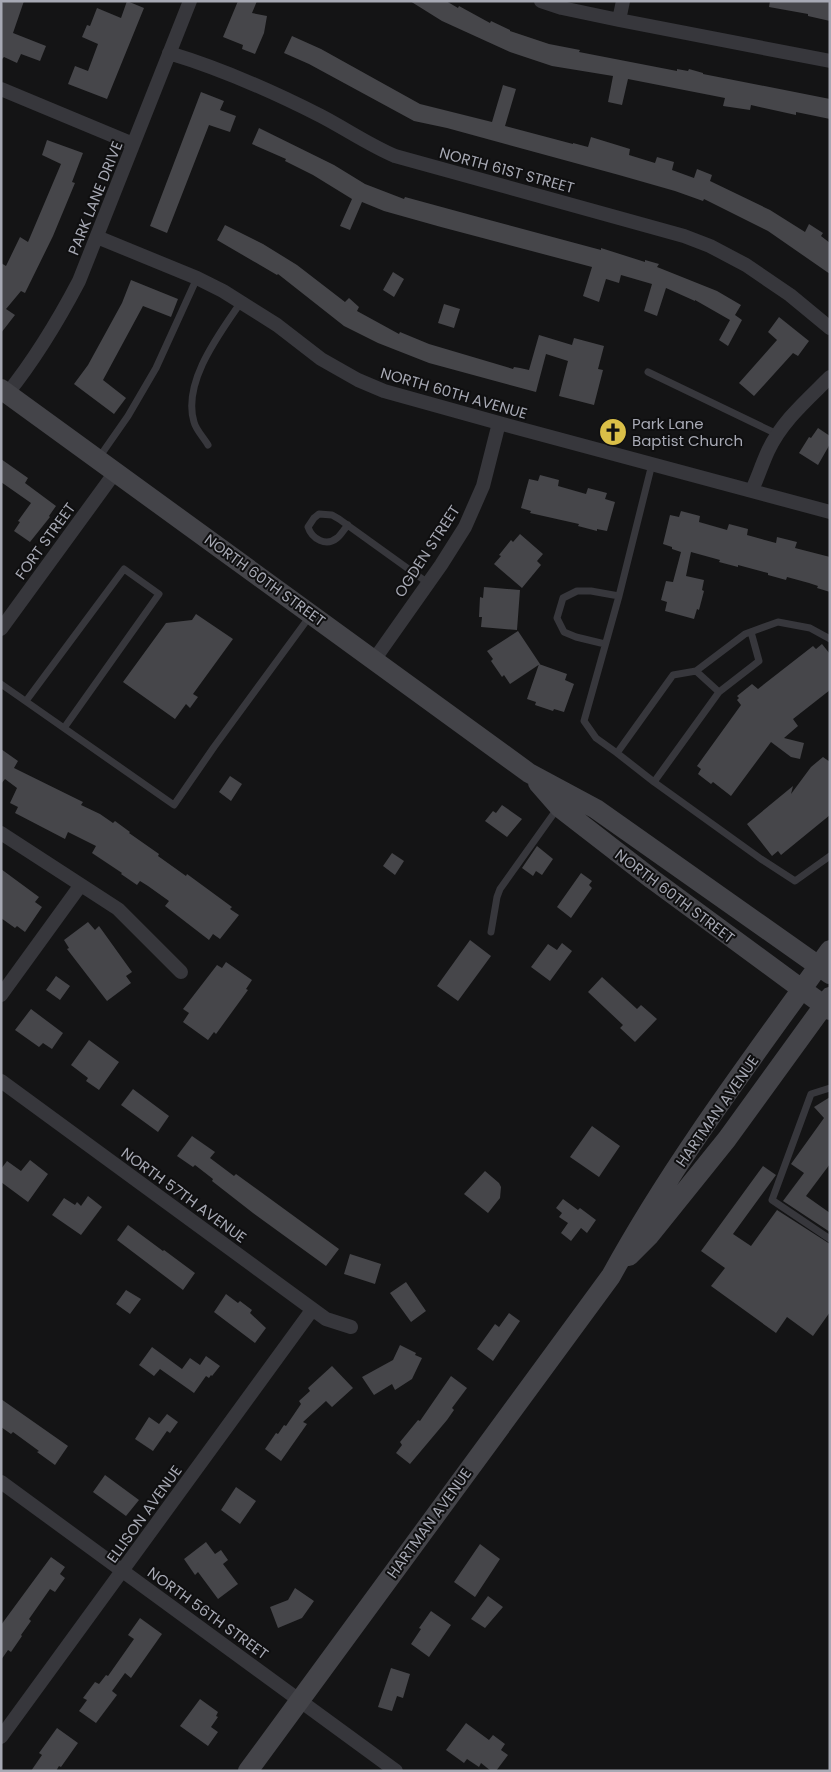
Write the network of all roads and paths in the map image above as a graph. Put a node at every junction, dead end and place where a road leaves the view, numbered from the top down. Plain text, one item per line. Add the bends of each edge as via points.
1 (190, 1) edge
2 (541, 1) edge
3 (623, 1) edge
4 (619, 20) junction
5 (170, 53) junction
6 (830, 61) edge
7 (1, 90) edge
8 (133, 144) junction
9 (97, 237) junction
10 (197, 278) junction
11 (242, 302) junction
12 (830, 328) edge
13 (648, 372) dead end
14 (830, 377) edge
15 (4, 392) edge
16 (499, 424) junction
17 (777, 434) junction
18 (208, 446) dead end
19 (98, 458) junction
20 (652, 464) junction
21 (116, 471) junction
22 (752, 490) junction
23 (830, 512) edge
24 (348, 525) junction
25 (428, 583) junction
26 (619, 596) junction
27 (312, 614) junction
28 (1, 629) edge
29 (751, 632) junction
30 (830, 639) edge
31 (604, 644) junction
32 (374, 660) junction
33 (696, 671) junction
34 (1, 684) edge
35 (719, 692) junction
36 (26, 702) junction
37 (64, 728) junction
38 (617, 752) junction
39 (529, 772) junction
40 (654, 782) junction
41 (559, 807) junction
42 (1, 833) edge
43 (830, 856) edge
44 (80, 886) junction
45 (491, 932) dead end
46 (826, 963) edge
47 (181, 972) dead end
48 (801, 989) junction
49 (1, 995) edge
50 (828, 1004) edge
51 (1, 1081) edge
52 (830, 1088) edge
53 (830, 1239) edge
54 (611, 1276) junction
55 (312, 1310) junction
56 (351, 1327) dead end
57 (1, 1482) edge
58 (123, 1571) junction
59 (300, 1700) junction
60 (1, 1737) edge
61 (248, 1771) edge
62 (396, 1771) edge

1 - 5 street, PARK LANE DRIVE
2 - 4 street
3 - 4 street
4 - 6 street
5 - 8 street, PARK LANE DRIVE
5 - 12 street, NORTH 61ST STREET via 276,94 395,156 659,228 710,246 746,265 790,295
7 - 8 street
8 - 9 street, PARK LANE DRIVE
9 - 10 street, NORTH 60TH AVENUE
9 - 15 street, PARK LANE DRIVE via 62,314 24,372
10 - 11 street, NORTH 60TH AVENUE
10 - 19 lane via 156,368
11 - 16 street, NORTH 60TH AVENUE via 321,359 358,380 405,398
11 - 18 lane via 208,355 192,397 194,423
13 - 17 lane
14 - 17 street
15 - 19 main road, NORTH 60TH STREET
16 - 20 street, NORTH 60TH AVENUE
16 - 25 street, OGDEN STREET via 474,509
17 - 22 street
19 - 21 main road, NORTH 60TH STREET
20 - 22 street, NORTH 60TH AVENUE
20 - 26 lane
21 - 27 main road, NORTH 60TH STREET
21 - 28 street, FORT STREET
22 - 23 street, NORTH 60TH AVENUE
24 - 24 lane via 325,513 318,514 308,527 316,538 330,542
24 - 25 lane
25 - 32 street, OGDEN STREET
26 - 31 lane
26 - 31 lane via 591,590 577,591 563,598 557,618 564,632
27 - 32 main road, NORTH 60TH STREET
27 - 37 lane via 174,805
29 - 30 lane via 778,622 810,628
29 - 33 lane
29 - 35 lane via 759,661
31 - 38 lane via 584,721 596,738
32 - 39 main road, NORTH 60TH STREET
33 - 35 lane
33 - 38 lane via 672,675
34 - 36 lane
35 - 40 lane
36 - 37 lane
36 - 37 lane via 124,569 159,594
38 - 40 lane
39 - 41 main road, NORTH 60TH STREET
39 - 46 main road, NORTH 60TH STREET via 596,809
40 - 43 lane via 795,881
41 - 45 lane via 500,889
41 - 48 main road, NORTH 60TH STREET
42 - 44 street
44 - 47 street via 118,909
44 - 49 street
46 - 48 main road, HARTMAN AVENUE
48 - 50 main road, NORTH 60TH STREET
48 - 54 main road, HARTMAN AVENUE via 636,1229
50 - 54 main road, HARTMAN AVENUE via 727,1139 649,1236
51 - 55 street, NORTH 57TH AVENUE
52 - 53 lane via 811,1094 772,1200
54 - 59 main road, HARTMAN AVENUE
55 - 56 street, NORTH 57TH AVENUE via 326,1319
55 - 58 street, ELLISON AVENUE
57 - 58 street, NORTH 56TH STREET
58 - 59 street, NORTH 56TH STREET
58 - 60 street, ELLISON AVENUE
59 - 61 main road, HARTMAN AVENUE
59 - 62 street, NORTH 56TH STREET

